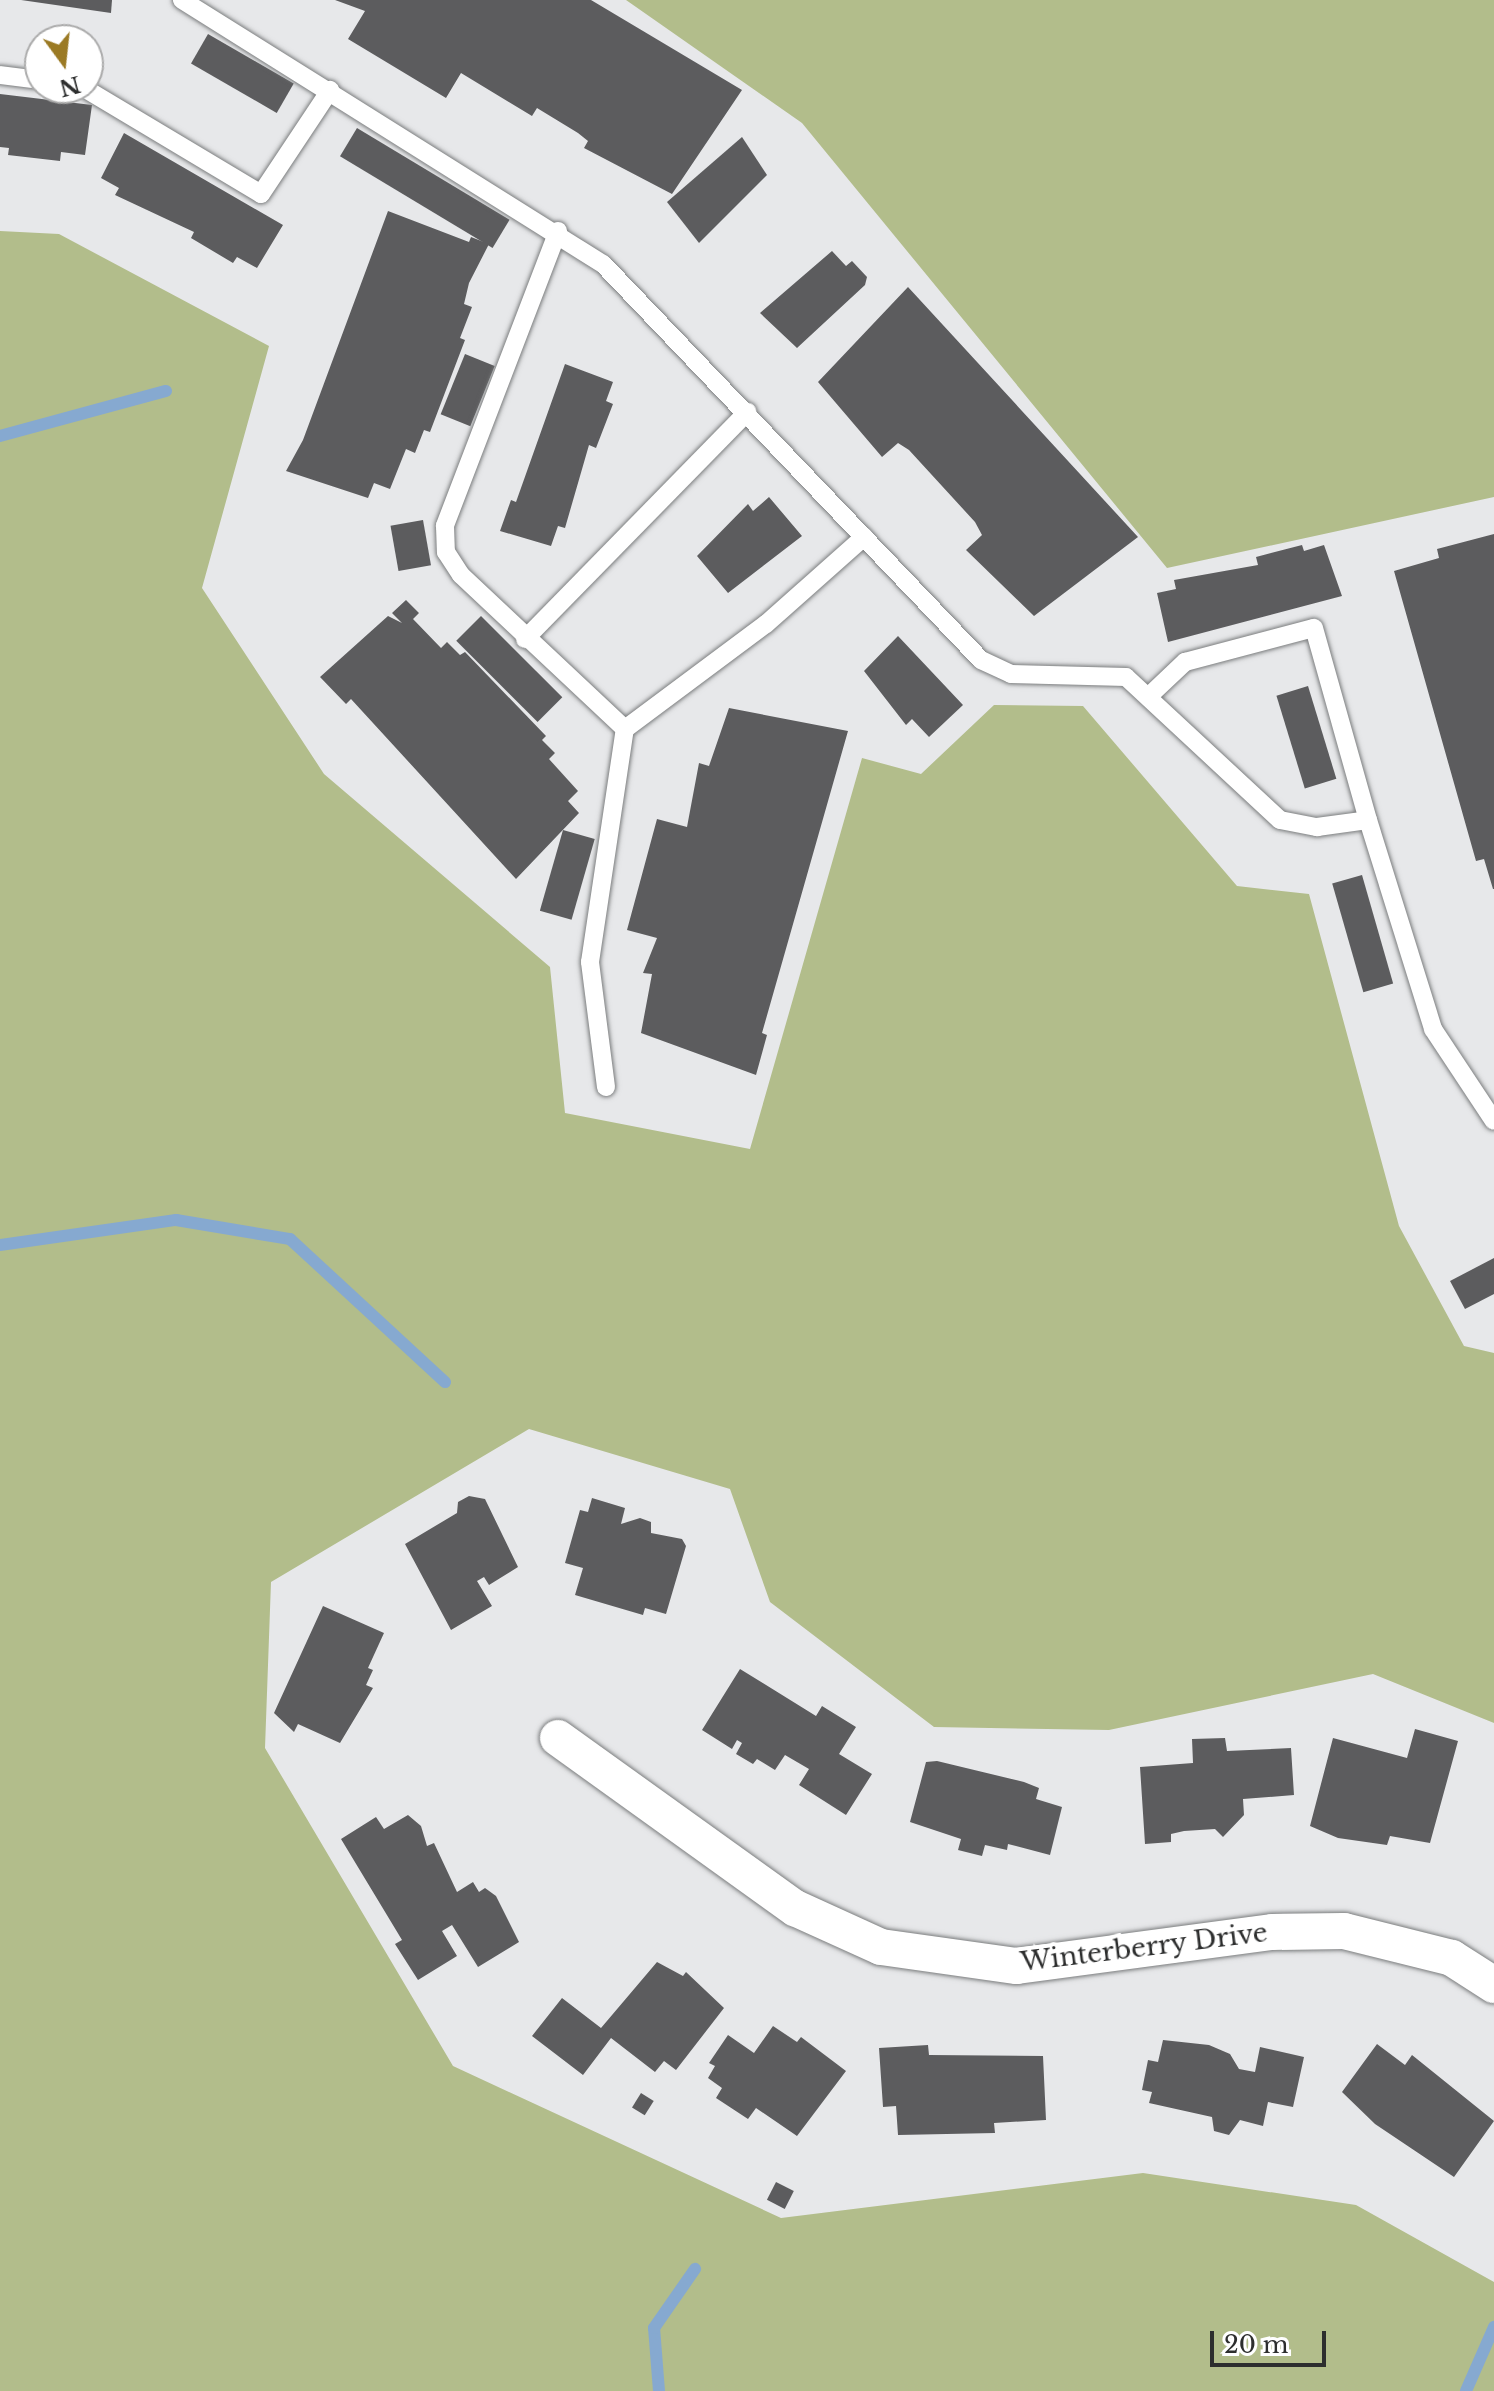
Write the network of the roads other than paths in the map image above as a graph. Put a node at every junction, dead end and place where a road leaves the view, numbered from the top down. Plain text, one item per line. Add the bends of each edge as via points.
1 (182, 0) edge
2 (0, 75) edge
3 (24, 78) edge
4 (330, 90) junction
5 (104, 100) edge
6 (558, 231) junction
7 (747, 412) junction
8 (864, 537) junction
9 (525, 639) junction
10 (1149, 696) junction
11 (625, 729) junction
12 (1368, 820) junction
13 (606, 1087) dead end
14 (1494, 1121) edge
15 (558, 1738) dead end
16 (1494, 1985) edge

1 - 4 lane
2 - 3 lane
4 - 5 lane via 261,194
4 - 6 lane
6 - 7 lane via 603,264
6 - 9 lane via 443,538 461,575
7 - 8 lane
7 - 9 lane
8 - 10 lane via 995,669 1111,673
8 - 11 lane via 766,624
9 - 11 lane
10 - 12 lane via 1280,820 1317,827
10 - 12 lane via 1185,662 1314,628
11 - 13 lane via 590,962
12 - 14 lane via 1433,1029
15 - 16 street, Winterberry Drive via 795,1908 881,1947 1017,1966 1272,1932 1344,1931 1452,1958

